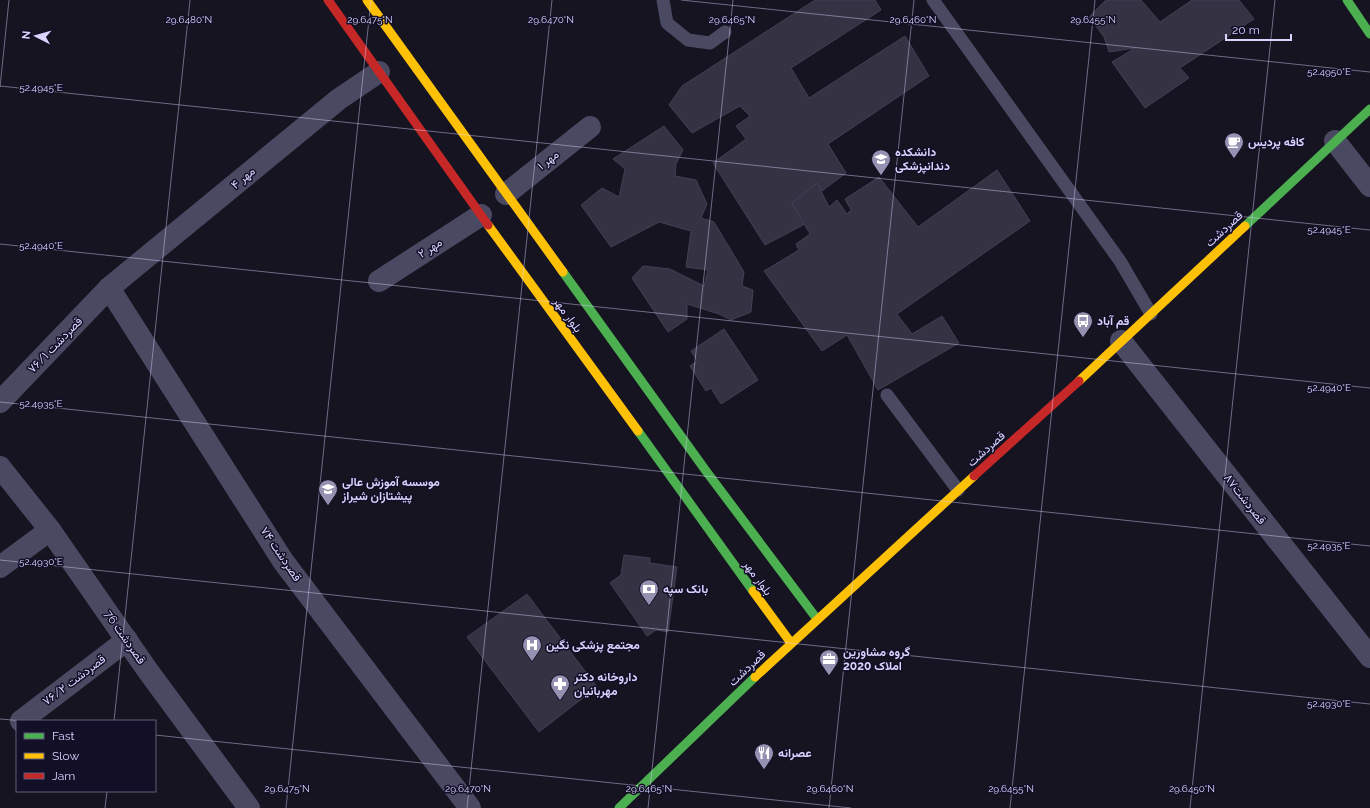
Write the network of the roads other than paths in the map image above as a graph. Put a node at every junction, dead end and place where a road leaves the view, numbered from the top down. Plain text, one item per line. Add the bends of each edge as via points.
1 (328, 0) edge
2 (367, 0) edge
3 (663, 0) edge
4 (933, 0) edge
5 (1347, 0) edge
6 (725, 32) dead end
7 (1370, 34) edge
8 (379, 72) junction
9 (1370, 109) edge
10 (590, 127) dead end
11 (1335, 142) junction
12 (1370, 186) edge
13 (506, 194) junction
14 (481, 215) junction
15 (379, 281) dead end
16 (110, 288) junction
17 (1151, 314) junction
18 (1121, 341) junction
19 (887, 395) dead end
20 (0, 402) edge
21 (0, 467) edge
22 (958, 490) junction
23 (50, 530) junction
24 (0, 567) edge
25 (817, 620) junction
26 (127, 640) junction
27 (791, 643) junction
28 (1370, 658) edge
29 (22, 720) edge
30 (249, 808) edge
31 (470, 808) edge
32 (619, 808) edge

1 - 8 main road, بلوار مهر
2 - 13 main road, بلوار مهر
3 - 6 lane via 667,23 688,40 710,43
4 - 17 lane via 1120,261
5 - 7 main road
8 - 14 main road, بلوار مهر
8 - 16 street, ۴ مهر via 339,99
9 - 11 main road, قصردشت
10 - 13 street, ۱ مهر
11 - 12 street
11 - 17 main road, قصردشت
13 - 25 main road, بلوار مهر via 702,474
14 - 15 street, ۲ مهر
14 - 27 main road, بلوار مهر via 682,487
16 - 20 street, ۷۶/۱ قصردشت
16 - 31 street, ۷۴ قصردشت via 283,561
17 - 18 main road, قصردشت
18 - 22 main road, قصردشت
18 - 28 street, قصردشت۸۷
19 - 22 lane
21 - 23 street, 76 قصردشت
22 - 25 main road, قصردشت
23 - 24 street
23 - 26 street, 76 قصردشت
25 - 27 main road, قصردشت
26 - 29 street, ۷۶/۲ قصردشت
26 - 30 street, 76 قصردشت
27 - 32 main road, قصردشت

